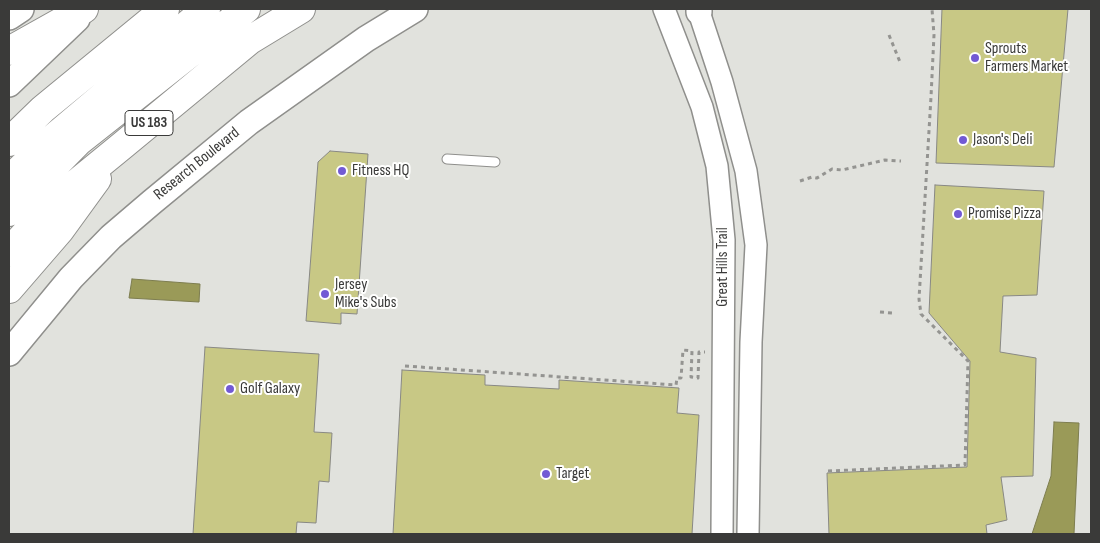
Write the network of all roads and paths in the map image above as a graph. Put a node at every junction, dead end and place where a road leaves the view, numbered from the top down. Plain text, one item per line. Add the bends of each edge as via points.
1 (20, 9) edge
2 (84, 9) edge
3 (88, 9) edge
4 (165, 9) edge
5 (206, 9) edge
6 (246, 9) edge
7 (301, 9) edge
8 (415, 9) edge
9 (664, 9) edge
10 (932, 9) edge
11 (699, 10) edge
12 (9, 17) edge
13 (889, 35) dead end
14 (9, 51) edge
15 (900, 62) dead end
16 (9, 84) edge
17 (9, 142) edge
18 (122, 145) junction
19 (447, 159) dead end
20 (901, 161) dead end
21 (495, 162) dead end
22 (9, 180) edge
23 (800, 181) dead end
24 (9, 212) edge
25 (9, 252) edge
26 (9, 289) edge
27 (880, 312) dead end
28 (892, 313) dead end
29 (737, 341) junction
30 (705, 352) dead end
31 (9, 353) edge
32 (404, 366) dead end
33 (828, 471) dead end
34 (722, 534) edge
35 (748, 534) edge

1 - 12 main road
2 - 14 highway
3 - 16 main road
4 - 17 highway via 43,109
5 - 22 highway via 45,145
6 - 24 highway via 79,141
7 - 18 highway, US 183 via 250,40
8 - 31 main road, Research Boulevard via 366,39 256,117 152,202 111,237 71,278
9 - 29 street, Great Hills Trail via 702,107 717,166
10 - 33 path via 932,70 919,299 921,314 968,361 965,465
11 - 29 street, Great Hills Trail via 746,171 756,245
13 - 15 path
18 - 25 highway, US 183 via 57,199
18 - 26 highway via 60,230
19 - 21 lane
20 - 23 path via 885,160 842,170 832,169 817,178
27 - 28 path
29 - 34 street, Great Hills Trail
29 - 35 street, Great Hills Trail
30 - 32 path via 699,352 698,378 691,377 692,351 683,350 681,378 677,378 676,385

